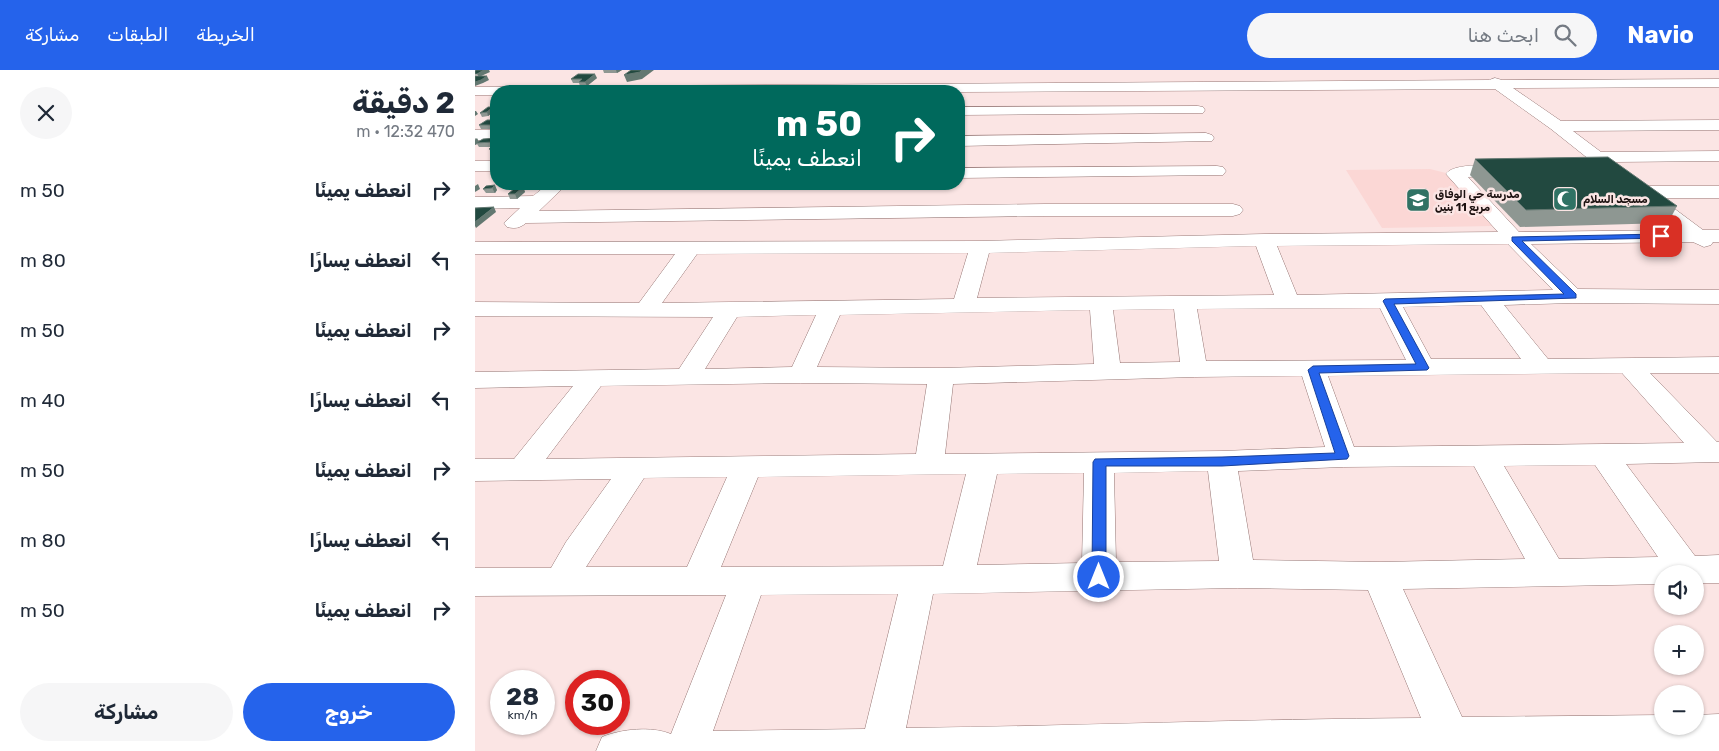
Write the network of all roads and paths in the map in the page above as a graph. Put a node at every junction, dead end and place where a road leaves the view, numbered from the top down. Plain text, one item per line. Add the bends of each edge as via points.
1 (1055, 70) edge
2 (1186, 70) edge
3 (1311, 70) edge
4 (1480, 70) edge
5 (1660, 70) edge
6 (693, 75) dead end
7 (860, 76) dead end
8 (518, 78) dead end
9 (1643, 83) junction
10 (1685, 83) junction
11 (1719, 83) edge
12 (1499, 84) junction
13 (507, 85) edge
14 (680, 85) edge
15 (854, 85) edge
16 (1320, 85) junction
17 (1053, 87) junction
18 (1191, 87) junction
19 (965, 88) edge
20 (987, 88) junction
21 (475, 91) edge
22 (490, 91) edge
23 (490, 95) edge
24 (1668, 99) dead end
25 (1520, 100) junction
26 (1540, 100) dead end
27 (475, 104) edge
28 (1685, 109) dead end
29 (1198, 110) junction
30 (965, 111) edge
31 (982, 111) junction
32 (1051, 111) junction
33 (1714, 125) edge
34 (1557, 126) junction
35 (475, 135) edge
36 (490, 135) edge
37 (1206, 138) junction
38 (1051, 140) junction
39 (965, 141) edge
40 (989, 141) junction
41 (1719, 156) edge
42 (1597, 157) junction
43 (475, 166) edge
44 (490, 166) edge
45 (1612, 169) junction
46 (1584, 170) edge
47 (1526, 171) edge
48 (965, 173) edge
49 (984, 173) junction
50 (1047, 173) junction
51 (551, 190) edge
52 (1225, 190) junction
53 (1643, 192) junction
54 (1719, 192) edge
55 (537, 202) junction
56 (475, 203) edge
57 (1045, 210) junction
58 (890, 212) junction
59 (520, 217) junction
60 (1697, 236) junction
61 (1719, 236) edge
62 (1515, 239) junction
63 (1255, 240) junction
64 (1045, 246) junction
65 (691, 247) junction
66 (880, 248) junction
67 (980, 248) junction
68 (478, 251) edge
69 (1719, 252) edge
70 (1572, 296) junction
71 (1719, 297) edge
72 (1488, 299) junction
73 (1388, 301) junction
74 (1288, 302) junction
75 (1101, 303) junction
76 (1185, 303) junction
77 (963, 307) junction
78 (475, 309) edge
79 (831, 309) junction
80 (645, 310) junction
81 (729, 310) junction
82 (1719, 365) edge
83 (1540, 366) junction
84 (1629, 366) junction
85 (1423, 368) junction
86 (1194, 369) junction
87 (1313, 370) junction
88 (1108, 371) junction
89 (801, 376) junction
90 (941, 376) junction
91 (687, 377) junction
92 (593, 379) junction
93 (475, 380) edge
94 (1714, 452) edge
95 (1603, 455) junction
96 (1343, 456) junction
97 (1483, 456) junction
98 (1099, 462) junction
99 (1222, 462) junction
100 (984, 463) junction
101 (929, 464) junction
102 (747, 467) junction
103 (635, 468) junction
104 (522, 469) junction
105 (475, 470) edge
106 (1682, 565) edge
107 (1704, 569) edge
108 (1719, 569) edge
109 (1654, 570) edge
110 (1549, 572) junction
111 (1238, 574) junction
112 (1381, 576) junction
113 (1099, 577) junction
114 (957, 579) junction
115 (749, 580) junction
116 (919, 580) junction
117 (698, 581) junction
118 (475, 582) edge
119 (561, 582) junction
120 (1719, 734) edge
121 (1451, 739) junction
122 (1636, 743) edge
123 (1275, 745) edge
124 (1097, 748) edge
125 (881, 749) junction
126 (617, 751) edge
127 (639, 751) edge
128 (662, 751) edge
129 (685, 751) edge
130 (704, 751) edge

1 - 17 street
2 - 18 street
3 - 16 street
4 - 12 street
5 - 10 street
6 - 14 street
7 - 15 street
8 - 13 street
9 - 10 street
9 - 12 street
9 - 24 street
10 - 11 street
12 - 16 street
12 - 25 street
16 - 18 street
17 - 18 street
17 - 20 street
18 - 29 street
19 - 20 street
20 - 31 street
21 - 22 street
23 - 27 street
25 - 26 street
25 - 34 street
28 - 33 street
29 - 32 street
29 - 37 street
30 - 31 street
31 - 32 street
32 - 38 street
33 - 34 street
34 - 42 street
35 - 36 street
37 - 38 street
37 - 52 street
38 - 40 street
39 - 40 street
40 - 49 street
41 - 42 street
42 - 45 street
43 - 44 street
45 - 46 street
45 - 53 street
47 - 62 street via 1455,174
48 - 49 street
49 - 50 street
50 - 52 street
50 - 57 street
51 - 55 street
52 - 57 street
52 - 63 street
53 - 54 street
53 - 60 street
55 - 56 street
55 - 59 street
57 - 58 street
57 - 64 street
58 - 59 street
58 - 66 street
59 - 68 street
60 - 61 street
60 - 62 street
60 - 69 street
62 - 63 street
62 - 70 street
63 - 64 street
63 - 74 street
64 - 67 street
65 - 66 street
65 - 68 street
65 - 80 street
66 - 67 street
67 - 77 street
70 - 71 street
70 - 72 street
72 - 73 street
72 - 83 street
73 - 74 street
73 - 85 street
74 - 76 street
75 - 76 street
75 - 77 street
75 - 88 street
76 - 86 street
77 - 79 street
78 - 80 street
79 - 81 street
79 - 89 street
80 - 81 street
81 - 91 street
82 - 84 street
83 - 84 street
83 - 85 street
84 - 94 street
85 - 87 street
86 - 87 street
86 - 88 street
87 - 96 street
88 - 90 street
89 - 90 street
89 - 91 street
90 - 101 street
91 - 92 street
92 - 93 street
92 - 104 street
94 - 95 street
95 - 97 street
95 - 106 street
96 - 97 street
96 - 99 street
97 - 110 street
98 - 99 street
98 - 100 street
98 - 113 street
99 - 111 street
100 - 101 street
100 - 114 street
101 - 102 street
102 - 103 street
102 - 117 street
103 - 104 street
103 - 119 street
104 - 105 street
107 - 108 street
109 - 110 street
110 - 112 street
111 - 112 street
111 - 113 street
112 - 121 street
113 - 114 street
114 - 116 street
115 - 116 street
115 - 117 street
115 - 129 street
116 - 125 street
117 - 119 street
118 - 119 street
120 - 122 street
121 - 122 street
121 - 123 street
123 - 124 street
124 - 125 street
125 - 130 street
126 - 127 street
127 - 128 street

